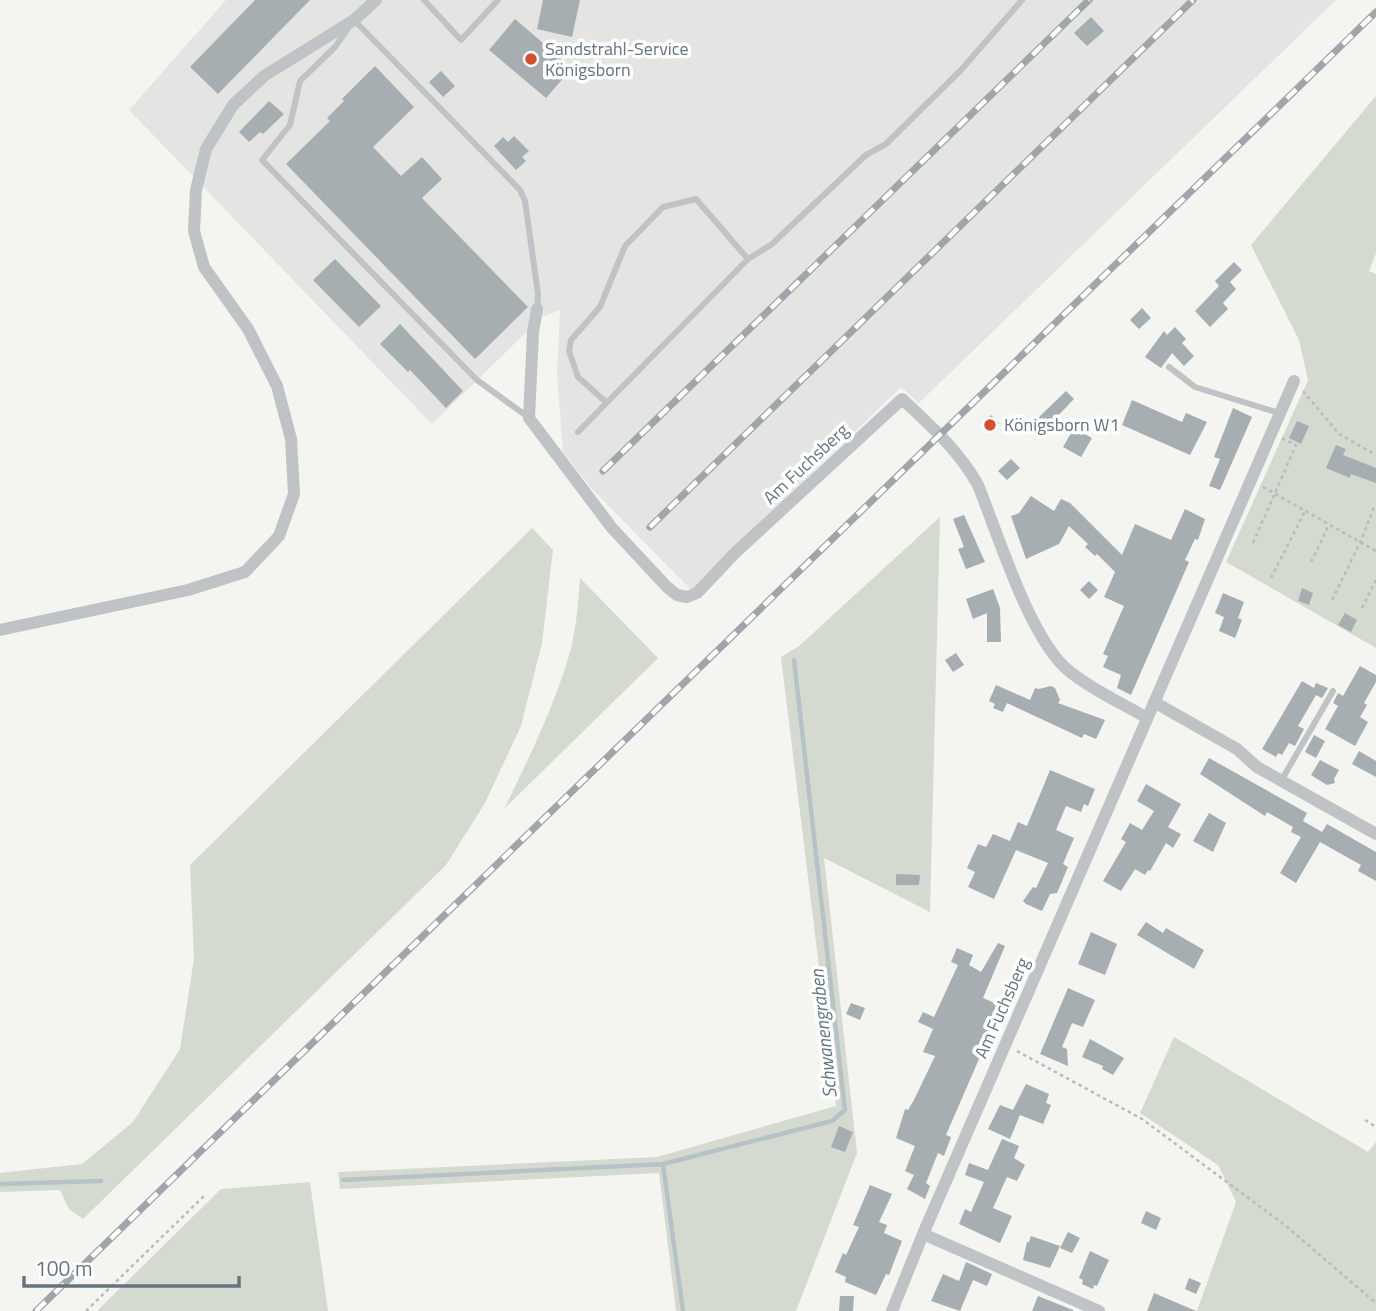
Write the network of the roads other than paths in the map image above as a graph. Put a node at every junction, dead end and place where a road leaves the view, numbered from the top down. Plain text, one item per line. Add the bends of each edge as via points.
1 (376, 0) edge
2 (424, 0) edge
3 (498, 0) edge
4 (1022, 0) edge
5 (354, 20) junction
6 (748, 259) junction
7 (537, 309) joint
8 (1168, 367) dead end
9 (1294, 381) road end
10 (606, 401) junction
11 (1281, 414) junction
12 (528, 418) junction
13 (578, 432) dead end
14 (0, 630) edge
15 (1333, 691) dead end
16 (1154, 702) junction
17 (1147, 718) junction
18 (1282, 781) junction
19 (1376, 834) edge
20 (923, 1234) junction
21 (892, 1311) edge
22 (1099, 1311) edge

1 - 5 street
2 - 3 lane via 461,40
4 - 6 lane via 961,71 886,144 866,155 772,244
5 - 7 lane via 520,190
5 - 12 lane via 335,47 300,81 290,125 262,160 477,380
5 - 14 street via 264,76 233,105 206,149 196,190 194,231 204,267 248,329 276,386 291,439 294,494 279,536 245,572 188,590
6 - 10 lane
6 - 10 lane via 695,199 663,207 625,246 600,307 571,340 569,351 578,377
7 - 12 street
8 - 11 lane via 1195,387
9 - 11 street, Am Fuchsberg
10 - 13 lane
11 - 16 street, Am Fuchsberg
12 - 17 street, Am Fuchsberg via 612,528 667,587 687,597 697,593 902,399 969,469 1028,611 1058,660 1080,679
15 - 18 lane
16 - 17 street, Am Fuchsberg
16 - 18 street via 1237,749
17 - 20 street, Am Fuchsberg
18 - 19 street
20 - 21 street, Am Fuchsberg
20 - 22 street

